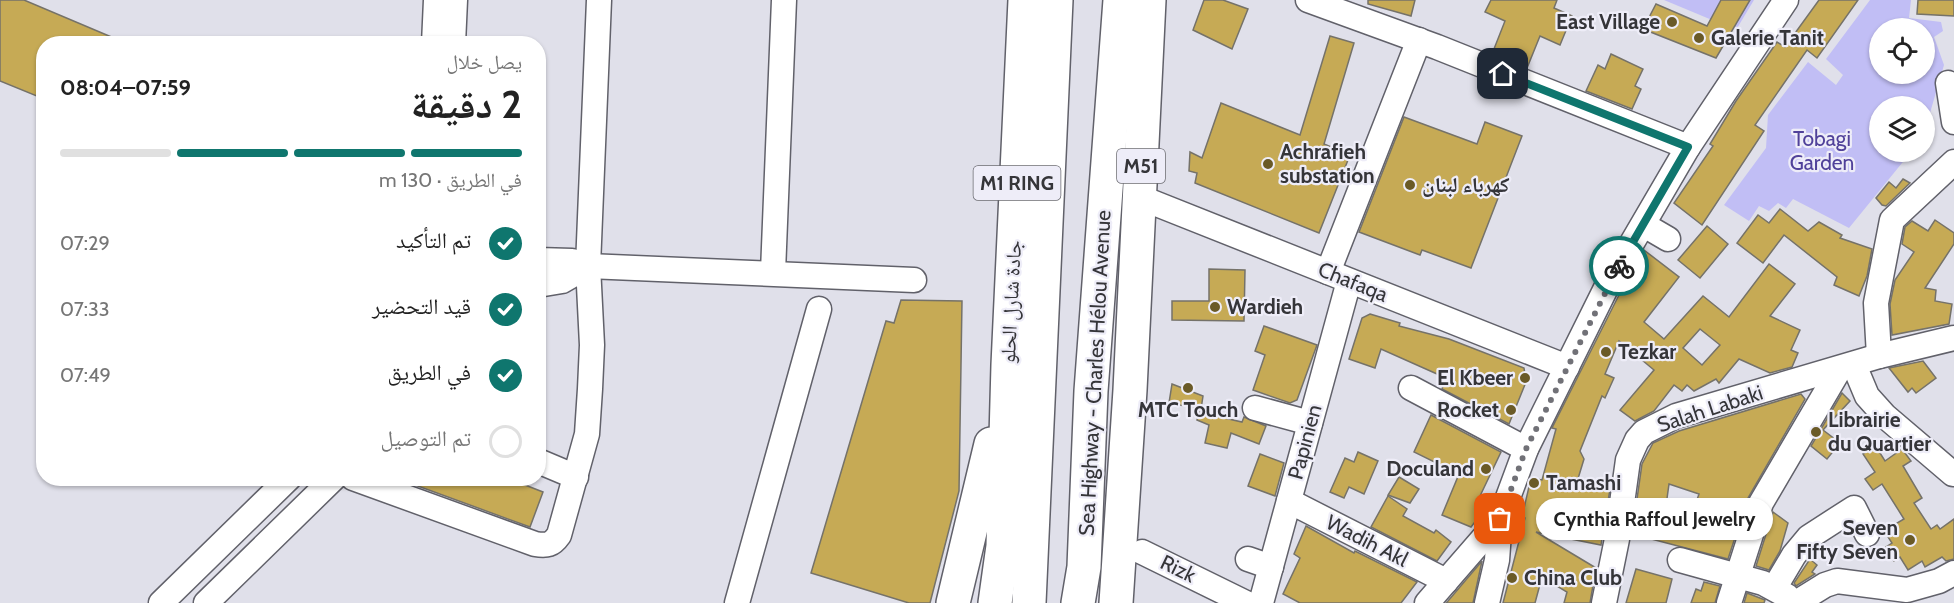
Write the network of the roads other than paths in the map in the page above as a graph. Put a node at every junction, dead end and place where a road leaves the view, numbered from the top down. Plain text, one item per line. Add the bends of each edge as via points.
1 (436, 0) edge
2 (455, 0) edge
3 (599, 0) edge
4 (784, 0) edge
5 (1025, 0) edge
6 (1056, 0) edge
7 (1127, 0) edge
8 (1308, 0) edge
9 (1786, 0) edge
10 (434, 36) edge
11 (453, 36) edge
12 (1419, 40) junction
13 (1948, 83) dead end
14 (1954, 122) edge
15 (1688, 147) junction
16 (1954, 162) edge
17 (1139, 198) junction
18 (1644, 225) junction
19 (1668, 239) dead end
20 (546, 260) edge
21 (588, 266) junction
22 (773, 272) junction
23 (1339, 276) junction
24 (914, 280) dead end
25 (546, 284) edge
26 (819, 309) dead end
27 (1133, 331) junction
28 (1954, 338) edge
29 (1879, 356) junction
30 (1008, 365) junction
31 (1567, 367) junction
32 (1847, 367) junction
33 (1411, 388) dead end
34 (1255, 408) dead end
35 (1310, 423) junction
36 (1526, 449) junction
37 (546, 464) edge
38 (1953, 474) edge
39 (576, 477) junction
40 (281, 486) edge
41 (326, 486) edge
42 (377, 486) edge
43 (1289, 501) junction
44 (1500, 519) junction
45 (1867, 534) dead end
46 (1476, 548) junction
47 (1142, 552) junction
48 (1248, 559) dead end
49 (1497, 560) junction
50 (1680, 560) dead end
51 (1271, 567) junction
52 (1954, 573) edge
53 (1736, 576) junction
54 (1446, 581) junction
55 (1775, 587) junction
56 (1930, 594) edge
57 (160, 603) edge
58 (206, 603) edge
59 (737, 603) edge
60 (953, 603) edge
61 (995, 603) edge
62 (1029, 603) edge
63 (1078, 603) edge
64 (1116, 603) edge
65 (1139, 603) edge
66 (1246, 603) edge
67 (1261, 603) edge
68 (1427, 603) edge
69 (1487, 603) edge
70 (1604, 603) edge
71 (1729, 603) edge
72 (1796, 603) edge

1 - 10 street
2 - 11 street
3 - 21 street
4 - 22 street
5 - 30 highway, جادة شارل الحلو / M1 RING
6 - 62 highway, جادة شارل الحلو
7 - 17 highway, Sea Highway - Charles Hélou Avenue / M51
7 - 63 highway, Sea Highway - Charles Hélou Avenue / M51 via 1091,392 1084,567
8 - 12 street
9 - 15 street
12 - 15 street
12 - 23 street, Papinien
13 - 14 street
15 - 18 street
16 - 29 street via 1892,220 1876,303
17 - 23 street, Chafaqa
17 - 27 highway, Sea Highway - Charles Hélou Avenue / M51
18 - 19 street
18 - 31 street via 1608,284
20 - 21 street
21 - 22 street
21 - 25 street via 562,281
21 - 39 street via 590,389 586,434
22 - 24 street
23 - 31 street, Chafaqa
23 - 35 street, Papinien
26 - 59 street
27 - 47 highway via 1143,421
27 - 64 highway, Sea Highway - Charles Hélou Avenue / M51
28 - 29 street, Salah Labaki
29 - 32 street, Salah Labaki
30 - 60 highway
30 - 61 highway, جادة شارل الحلو / M1 RING via 1003,546
31 - 36 street
32 - 38 street via 1885,416
32 - 53 street via 1761,503
32 - 70 street, Salah Labaki via 1676,416 1644,432 1628,460
33 - 36 street
34 - 35 street
35 - 43 street, Papinien
36 - 44 street
37 - 39 street
39 - 42 street via 559,535 546,546
40 - 57 street
41 - 58 street
43 - 51 street, Papinien
43 - 54 street, Wadih Akl
44 - 46 street
44 - 49 street
45 - 55 street via 1854,508 1809,537
46 - 49 street via 1488,547
46 - 54 street
47 - 65 highway
47 - 66 street, Rizk
48 - 51 street
49 - 69 street
50 - 53 street
51 - 67 street, Papinien
52 - 56 street
53 - 55 street
53 - 71 street
54 - 68 street
55 - 72 street
56 - 72 street via 1837,581

